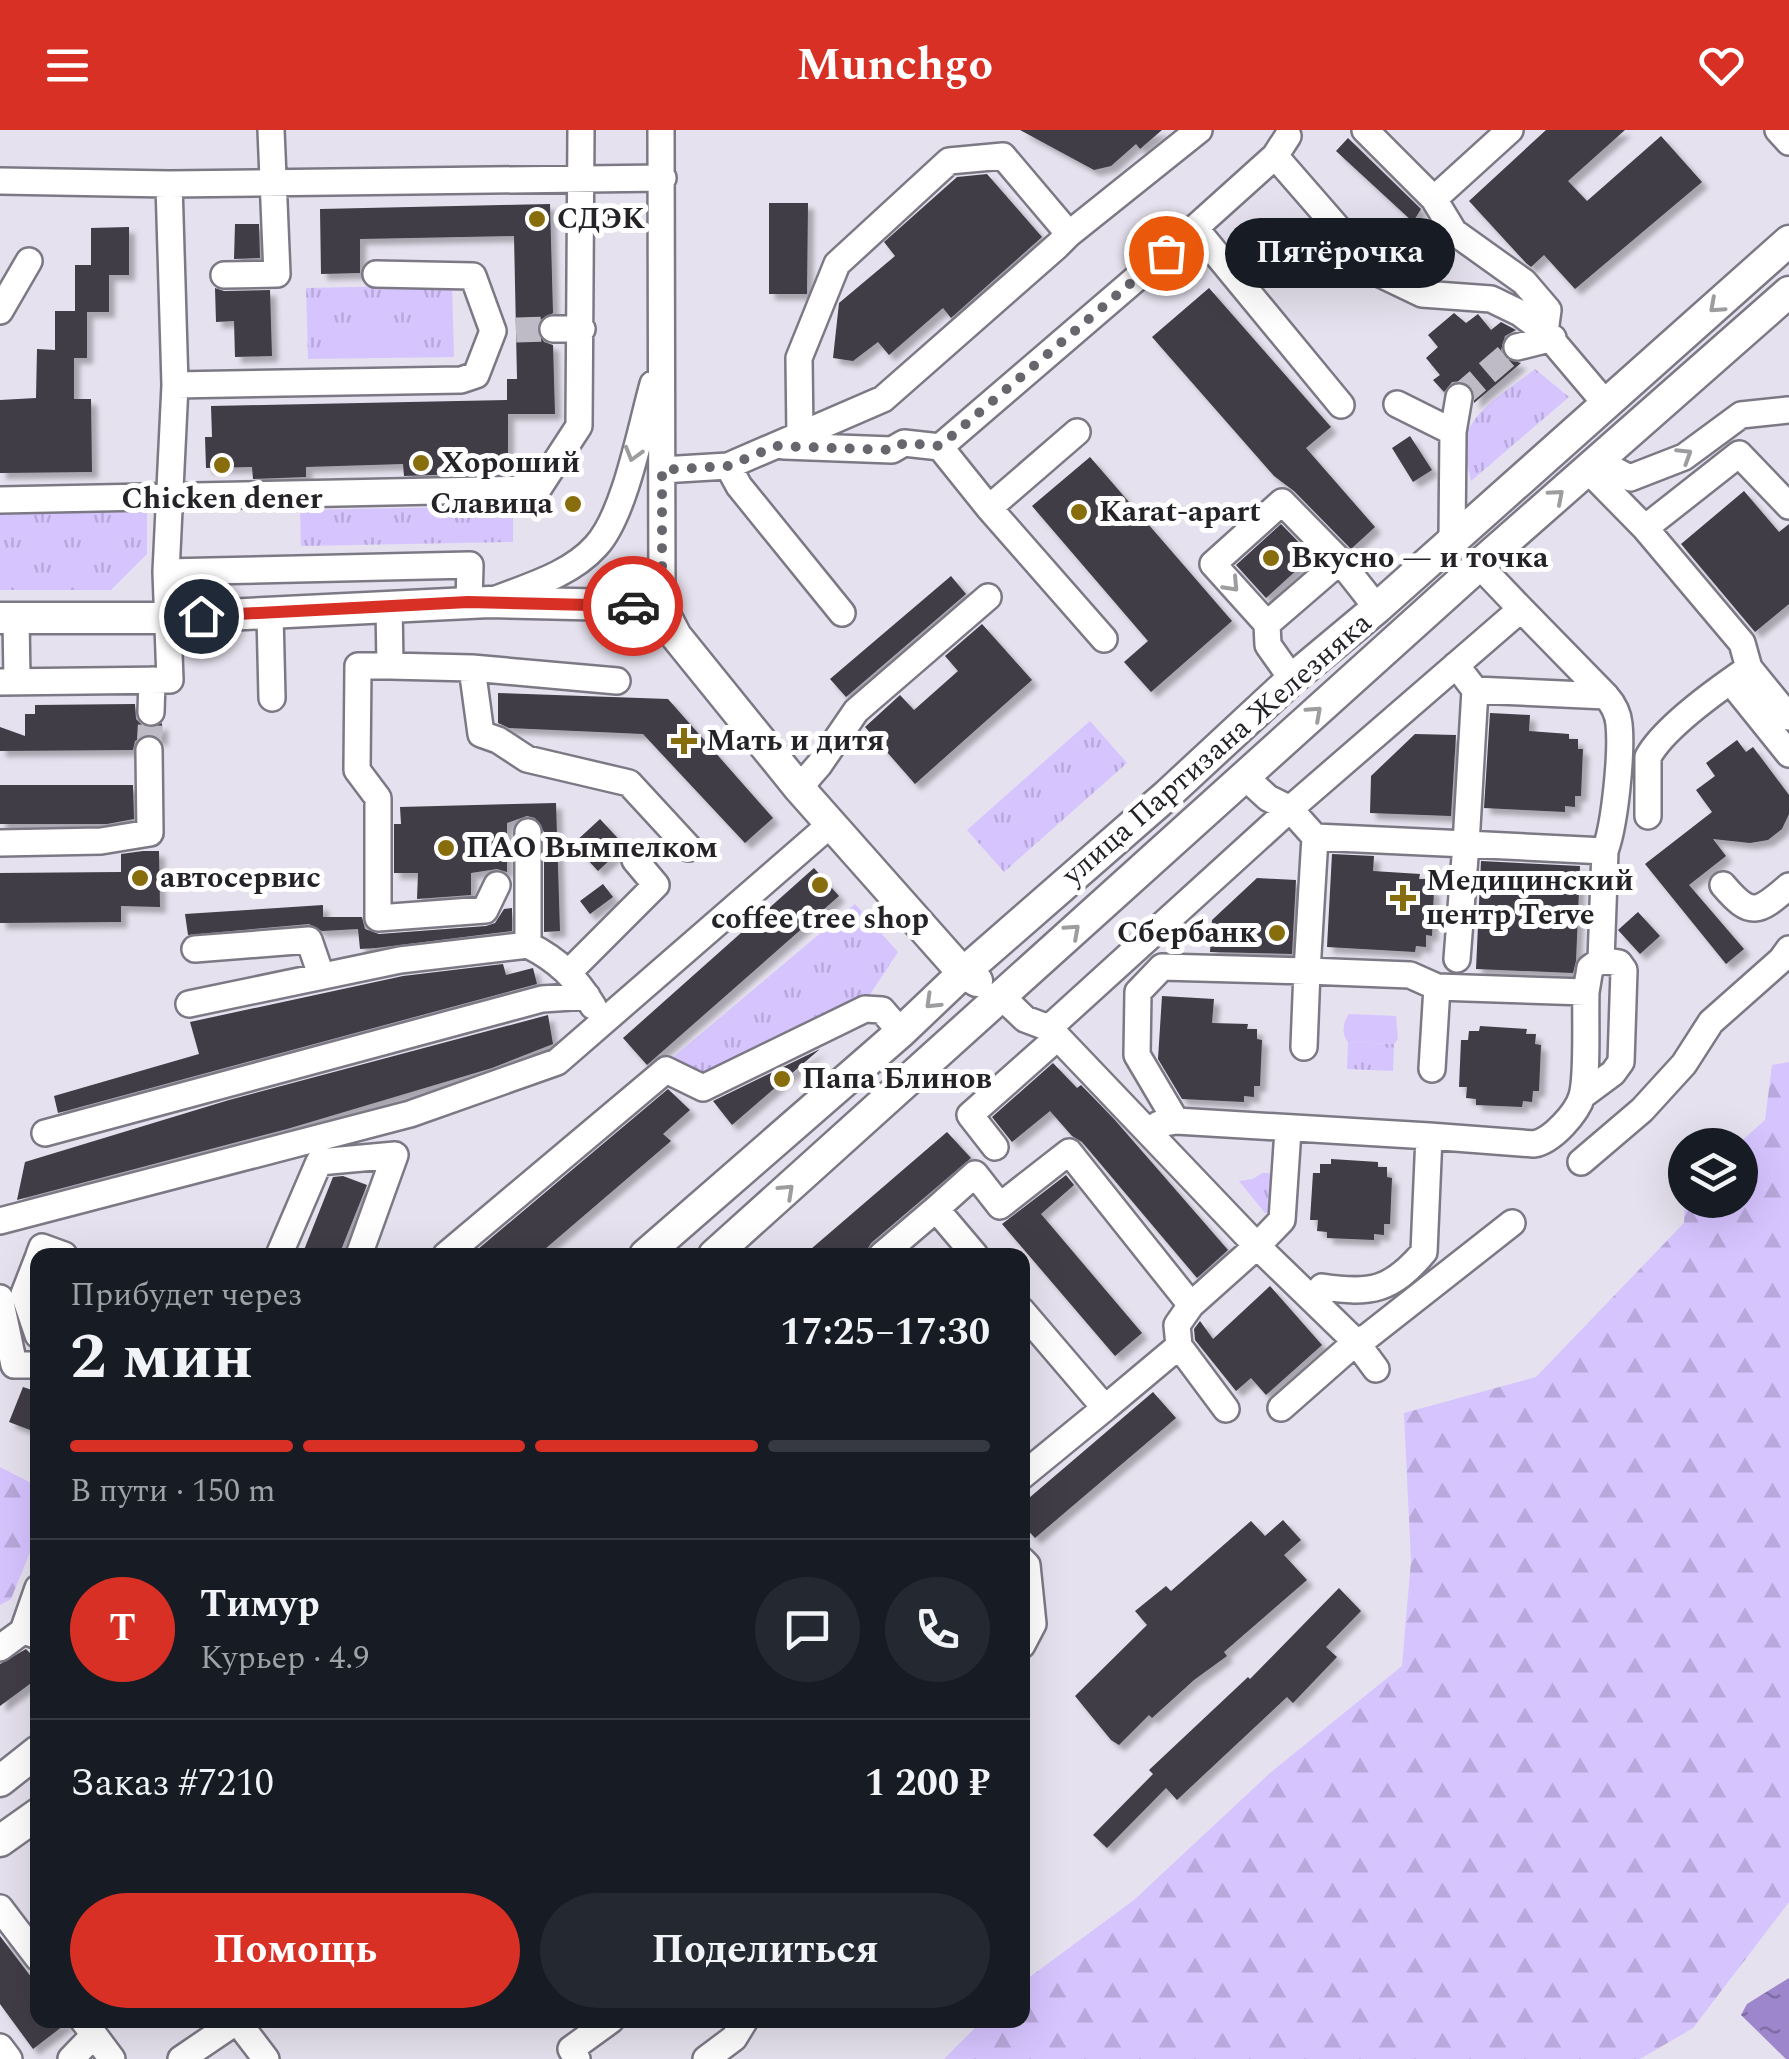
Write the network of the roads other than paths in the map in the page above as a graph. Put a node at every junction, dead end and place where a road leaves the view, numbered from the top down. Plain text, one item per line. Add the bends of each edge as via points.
1 (271, 130) edge
2 (581, 130) edge
3 (661, 130) edge
4 (1198, 130) edge
5 (1365, 130) edge
6 (1510, 130) edge
7 (1778, 130) edge
8 (1286, 138) edge
9 (1789, 142) edge
10 (664, 178) junction
11 (580, 179) junction
12 (0, 181) edge
13 (272, 183) junction
14 (169, 184) junction
15 (1434, 199) junction
16 (1195, 228) junction
17 (1069, 234) junction
18 (1789, 241) edge
19 (29, 261) dead end
20 (376, 274) dead end
21 (224, 275) dead end
22 (1789, 292) edge
23 (0, 311) edge
24 (553, 329) tunnel mouth
25 (582, 329) junction
26 (1549, 335) junction
27 (1517, 348) tunnel mouth
28 (660, 360) junction
29 (176, 385) junction
30 (1459, 398) tunnel mouth
31 (1397, 404) dead end
32 (1606, 404) junction
33 (1341, 405) dead end
34 (1788, 410) edge
35 (1078, 432) dead end
36 (1453, 432) junction
37 (788, 442) junction
38 (940, 446) junction
39 (1592, 465) junction
40 (728, 466) junction
41 (662, 470) junction
42 (171, 496) junction
43 (0, 500) edge
44 (1789, 506) edge
45 (989, 508) junction
46 (1646, 528) junction
47 (1452, 538) junction
48 (1340, 561) junction
49 (1479, 565) junction
50 (166, 572) junction
51 (988, 597) dead end
52 (479, 602) junction
53 (389, 605) junction
54 (1378, 608) junction
55 (662, 609) junction
56 (1520, 609) junction
57 (842, 613) dead end
58 (270, 614) junction
59 (8, 618) edge
60 (166, 618) junction
61 (1267, 624) junction
62 (1104, 639) dead end
63 (1456, 665) junction
64 (390, 666) junction
65 (472, 668) junction
66 (1740, 675) junction
67 (1292, 679) junction
68 (152, 680) junction
69 (9, 682) edge
70 (617, 682) dead end
71 (1475, 690) junction
72 (1606, 696) junction
73 (272, 698) dead end
74 (151, 712) tunnel mouth
75 (1789, 717) edge
76 (149, 750) tunnel mouth
77 (1789, 754) edge
78 (1244, 776) junction
79 (799, 788) junction
80 (1290, 809) junction
81 (1648, 816) dead end
82 (832, 823) junction
83 (528, 832) dead end
84 (1316, 837) junction
85 (0, 843) edge
86 (1466, 844) junction
87 (689, 848) dead end
88 (1604, 850) junction
89 (635, 860) dead end
90 (1723, 885) dead end
91 (498, 886) dead end
92 (1789, 886) edge
93 (528, 945) junction
94 (195, 949) dead end
95 (1789, 950) edge
96 (1456, 959) dead end
97 (1308, 971) junction
98 (569, 972) junction
99 (963, 972) junction
100 (1588, 972) junction
101 (321, 975) junction
102 (1436, 987) junction
103 (587, 996) junction
104 (1001, 996) junction
105 (189, 1004) dead end
106 (604, 1022) junction
107 (901, 1032) junction
108 (1054, 1033) junction
109 (1304, 1048) dead end
110 (1432, 1069) dead end
111 (1582, 1096) junction
112 (410, 1114) junction
113 (1176, 1121) junction
114 (1288, 1130) junction
115 (1148, 1131) junction
116 (45, 1133) dead end
117 (1430, 1136) junction
118 (995, 1147) dead end
119 (395, 1155) junction
120 (1581, 1162) dead end
121 (936, 1209) junction
122 (0, 1221) edge
123 (1512, 1224) dead end
124 (1257, 1246) junction
125 (282, 1248) edge
126 (361, 1248) edge
127 (454, 1248) edge
128 (652, 1248) edge
129 (722, 1248) edge
130 (890, 1248) edge
131 (969, 1248) edge
132 (30, 1278) edge
133 (0, 1298) edge
134 (1313, 1298) junction
135 (1191, 1304) junction
136 (30, 1312) edge
137 (1030, 1319) edge
138 (1356, 1342) junction
139 (1179, 1346) junction
140 (30, 1365) edge
141 (1376, 1369) dead end
142 (1105, 1408) junction
143 (1281, 1408) dead end
144 (1226, 1409) dead end
145 (1030, 1469) edge
146 (1030, 1599) edge
147 (1030, 1630) edge
148 (30, 1634) edge
149 (0, 1648) edge
150 (30, 1760) edge
151 (0, 1782) edge
152 (30, 1820) edge
153 (0, 1841) edge
154 (0, 1908) edge
155 (30, 1947) edge
156 (87, 2028) edge
157 (89, 2028) edge
158 (228, 2028) edge
159 (242, 2028) edge
160 (602, 2028) edge
161 (732, 2028) edge
162 (0, 2046) edge
163 (569, 2056) edge
164 (9, 2059) edge
165 (71, 2059) edge
166 (112, 2059) edge
167 (181, 2059) edge
168 (266, 2059) edge
169 (706, 2059) edge

1 - 13 street
2 - 11 street
3 - 10 street
4 - 17 street
5 - 15 street
6 - 15 street
7 - 9 street
8 - 16 street
8 - 26 street via 1376,272 1422,294 1491,299
10 - 11 street
10 - 28 street
11 - 13 street
11 - 25 street
12 - 14 street
13 - 14 street
13 - 21 street via 278,274
14 - 29 street
15 - 26 street via 1454,232 1524,282 1548,310
16 - 33 street
16 - 38 street
17 - 37 street via 883,399
17 - 37 street via 1003,156 949,161 837,264 799,358
18 -> 32 main road, улица Партизана Железняка
19 - 23 street
20 - 29 street via 473,276 504,330 476,374 461,380
22 - 39 main road, улица Партизана Железняка
24 - 25 street
25 - 42 street via 579,426 538,489
26 - 27 street
26 - 32 street
28 - 41 street
28 -> 52 street via 612,526 557,575
29 - 42 street
30 - 36 street
31 - 36 street
32 - 47 main road, улица Партизана Железняка
39 -> 34 street via 1630,478 1684,457 1741,415
35 - 45 street
36 - 47 street
37 - 38 street via 892,450 904,443
37 - 40 street
38 - 45 street
39 - 46 street
49 -> 39 main road, улица Партизана Железняка
40 - 41 street
40 - 57 street
41 - 55 street
42 - 43 street
42 - 50 street
44 - 46 street via 1740,454
45 - 62 street
46 - 66 street via 1742,643
47 - 54 main road, улица Партизана Железняка
48 - 54 street
48 - 61 street
48 -> 61 street via 1282,502 1212,564
49 - 56 street
78 -> 49 main road, улица Партизана Железняка
50 - 52 street via 470,566
50 - 60 street
51 - 79 street via 856,711
52 - 53 main road
52 - 55 main road
53 - 58 main road
53 - 64 street
54 - 67 main road, улица Партизана Железняка
55 - 79 main road via 676,636
56 - 63 street
56 - 72 street
58 - 60 main road
58 - 73 street
59 - 60 main road
59 - 69 street
60 - 68 street via 170,680
61 - 67 street via 1268,645
63 - 71 street
63 - 80 street
64 - 65 street
64 - 91 street via 358,666 357,770 378,798 378,918 484,910
65 - 70 street
65 - 87 street via 481,734 527,759 629,783
66 - 75 street
66 - 77 street
66 - 81 street via 1652,749
67 - 99 main road, улица Партизана Железняка
68 - 69 street
68 - 74 street
71 - 72 street
71 - 86 street
72 - 88 street via 1620,727
76 - 85 street via 150,842
78 - 80 street
104 -> 78 main road, улица Партизана Железняка
79 - 82 main road
80 - 84 street
80 - 108 street
82 - 99 main road
82 - 106 street
83 - 93 street
84 - 86 street
84 - 97 street
86 - 88 street
86 - 96 street
88 - 100 street
89 - 98 street via 656,884
90 - 92 street via 1750,910
93 - 98 street
93 - 101 street
94 - 101 street via 309,940
95 - 120 street via 1711,1022 1642,1110
97 - 102 street via 1410,975
97 - 109 street
97 - 113 street via 1162,966 1138,992 1137,1055
98 - 103 street
99 - 104 main road
99 -> 107 main road, улица Партизана Железняка
100 - 102 street
100 - 111 street
100 - 111 street via 1619,963 1624,970 1622,1057 1613,1073
101 - 105 street
102 - 110 street
103 - 106 street
103 - 116 street via 542,999
104 - 108 street via 1025,1019
129 -> 104 main road, улица Партизана Железняка
106 - 112 street via 557,1062
107 - 127 street via 882,1010 865,1009 703,1088 666,1070
107 - 128 main road, улица Партизана Железняка
108 - 115 street
108 - 118 street via 970,1115
111 - 117 street via 1545,1142
112 - 119 street
112 - 122 street
113 - 114 street
113 - 115 street
114 - 117 street
114 - 124 street via 1282,1220
115 - 124 street
117 - 134 street via 1424,1252 1382,1288 1322,1287
119 - 125 street via 320,1162
119 - 126 street
121 - 130 street
121 - 131 street
121 - 135 street via 975,1174 1000,1206 1069,1152
123 - 138 street
124 - 134 street
124 - 135 street
132 - 136 street via 24,1294
133 - 140 street via 14,1364
134 - 138 street
135 - 139 street via 1177,1325
137 - 142 street
138 - 141 street
138 - 143 street
139 - 142 street
139 - 144 street
142 - 145 street
146 - 147 street
148 - 149 street
150 - 151 main road
152 - 153 main road
154 - 155 street
156 - 165 street
157 - 166 street
158 - 167 street
159 - 168 street
160 - 163 street
161 - 169 street
162 - 164 street

